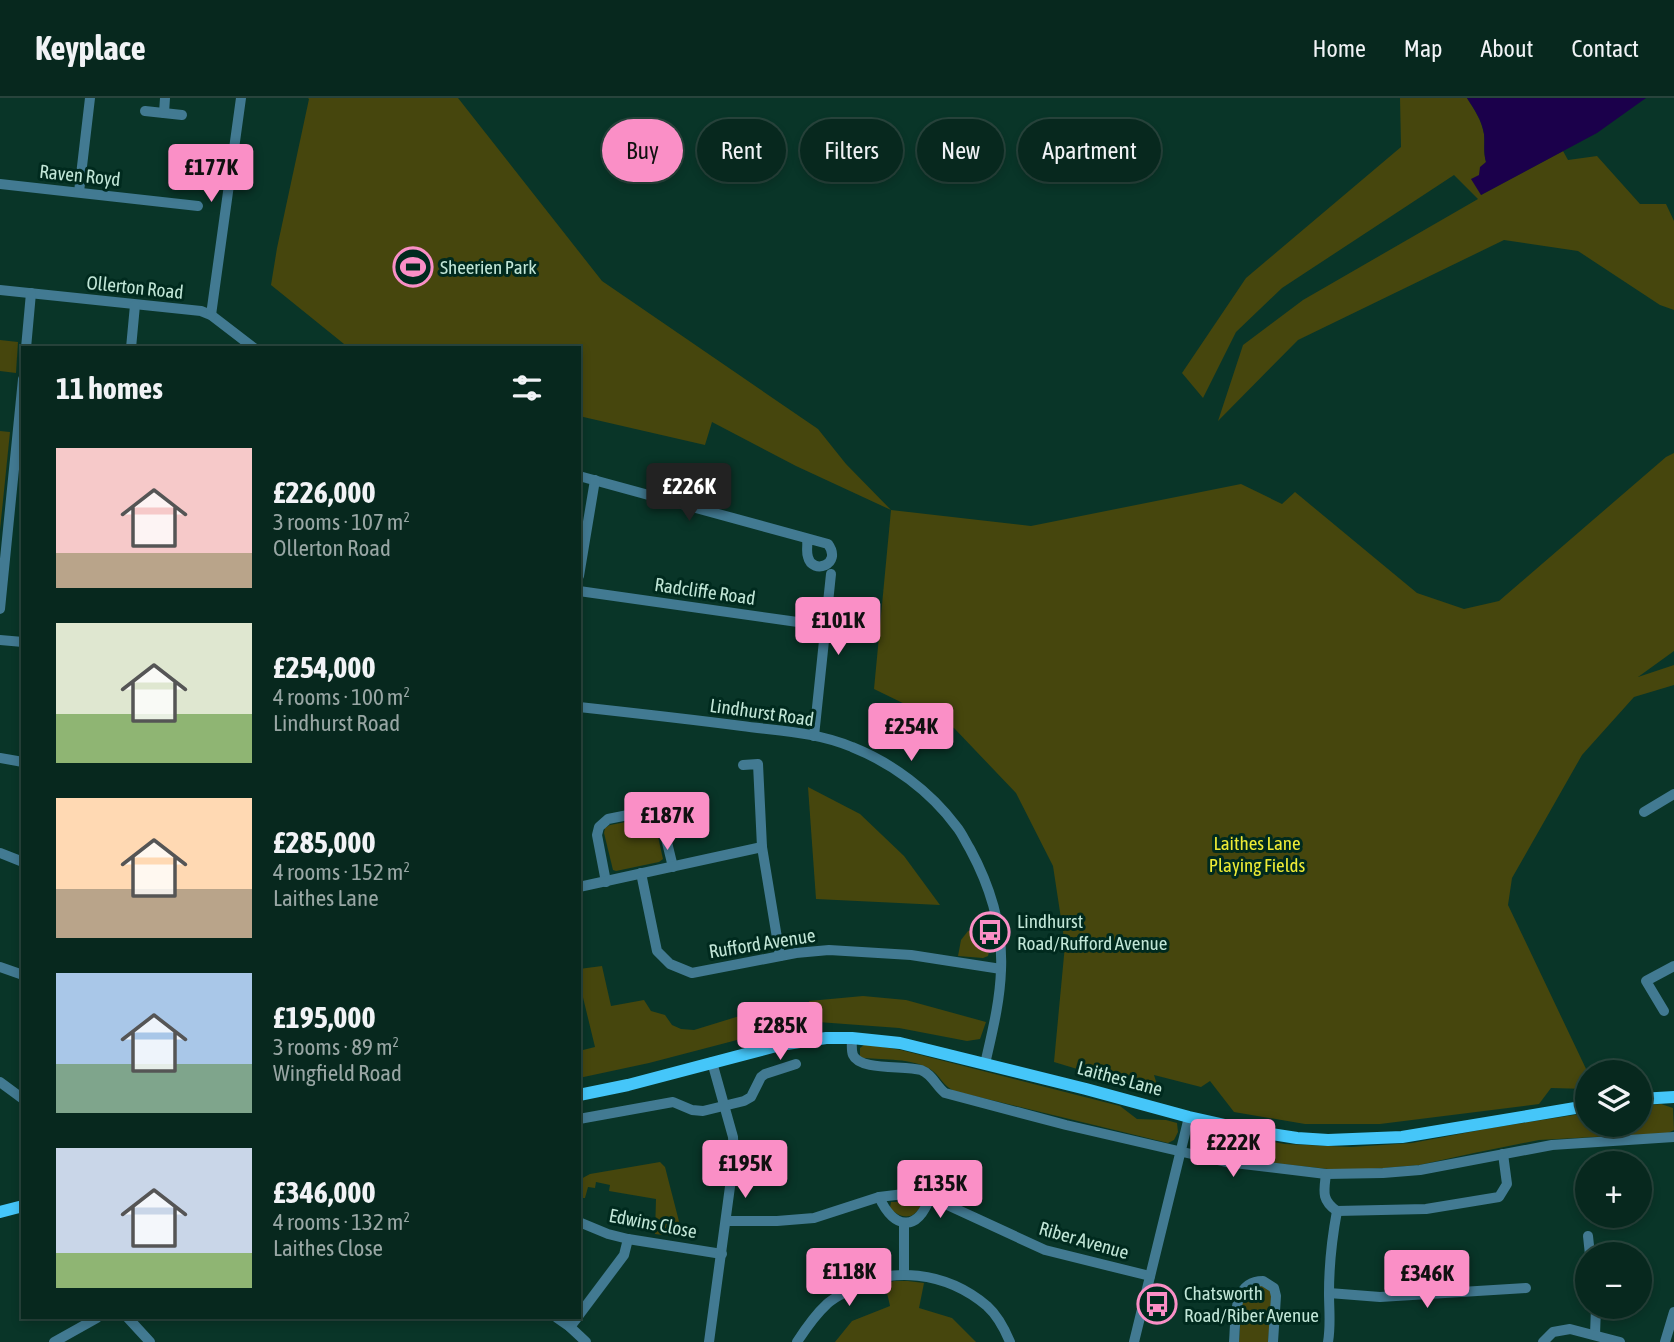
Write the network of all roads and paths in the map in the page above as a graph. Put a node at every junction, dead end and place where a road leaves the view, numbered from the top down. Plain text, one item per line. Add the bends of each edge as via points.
1 (90, 98) edge
2 (165, 98) edge
3 (242, 98) edge
4 (145, 111) dead end
5 (164, 113) junction
6 (182, 116) dead end
7 (0, 184) edge
8 (79, 192) junction
9 (198, 206) dead end
10 (0, 290) edge
11 (31, 293) junction
12 (135, 305) junction
13 (211, 315) junction
14 (26, 346) edge
15 (131, 346) edge
16 (251, 346) edge
17 (21, 399) edge
18 (581, 476) edge
19 (595, 480) junction
20 (807, 540) dead end
21 (581, 564) edge
22 (831, 574) dead end
23 (581, 591) edge
24 (0, 609) edge
25 (826, 626) junction
26 (0, 640) edge
27 (21, 642) edge
28 (581, 707) edge
29 (814, 736) junction
30 (0, 758) edge
31 (21, 762) edge
32 (743, 765) dead end
33 (1674, 794) edge
34 (1644, 813) dead end
35 (762, 847) junction
36 (0, 853) edge
37 (21, 861) edge
38 (673, 867) junction
39 (641, 873) junction
40 (606, 882) junction
41 (581, 887) edge
42 (780, 956) junction
43 (1674, 966) edge
44 (0, 967) edge
45 (1001, 969) junction
46 (21, 974) edge
47 (1664, 1011) dead end
48 (852, 1038) junction
49 (712, 1062) junction
50 (796, 1064) dead end
51 (985, 1064) junction
52 (0, 1082) edge
53 (581, 1095) edge
54 (1674, 1097) edge
55 (21, 1098) edge
56 (1652, 1098) edge
57 (724, 1106) junction
58 (1575, 1109) edge
59 (1189, 1116) junction
60 (581, 1119) edge
61 (1674, 1137) edge
62 (1181, 1152) junction
63 (1503, 1154) junction
64 (1326, 1174) junction
65 (878, 1197) junction
66 (930, 1197) junction
67 (21, 1207) edge
68 (1337, 1211) junction
69 (0, 1212) edge
70 (726, 1220) junction
71 (581, 1223) edge
72 (904, 1223) junction
73 (1588, 1237) dead end
74 (628, 1239) junction
75 (1589, 1242) edge
76 (722, 1254) junction
77 (904, 1274) junction
78 (1150, 1276) junction
79 (1526, 1287) dead end
80 (1329, 1293) junction
81 (581, 1312) edge
82 (1674, 1312) edge
83 (95, 1319) edge
84 (129, 1319) edge
85 (1596, 1319) edge
86 (575, 1320) edge
87 (1595, 1335) junction
88 (54, 1342) edge
89 (150, 1342) edge
90 (586, 1342) edge
91 (709, 1342) edge
92 (797, 1342) edge
93 (1010, 1342) edge
94 (1134, 1342) edge
95 (1234, 1342) edge
96 (1273, 1342) edge
97 (1328, 1342) edge
98 (1543, 1342) edge
99 (1620, 1342) edge
100 (1665, 1342) edge

1 - 8 street
2 - 5 street
3 - 13 street
4 - 5 street
5 - 6 street
7 - 8 street, Raven Royd
8 - 9 street, Raven Royd
10 - 11 street, Ollerton Road
11 - 12 street, Ollerton Road
11 - 14 street
12 - 13 street, Ollerton Road
12 - 15 street
13 - 16 street, Ollerton Road
17 - 24 street
18 - 19 street
19 - 20 street
19 - 21 street
22 - 25 street
23 - 25 street, Radcliffe Road
25 - 29 street
26 - 27 street
28 - 29 street, Lindhurst Road
29 - 45 street, Lindhurst Road via 851,746 891,767 925,792 959,828 990,894 998,923
30 - 31 street
32 - 35 street via 758,764
33 - 34 street
35 - 38 street
35 - 42 street
36 - 37 street
38 - 39 street
38 - 40 street via 658,815 648,811 608,819 597,835
39 - 40 street
39 - 42 street, Rufford Avenue via 657,951 670,964 692,973
40 - 41 street
42 - 45 street, Rufford Avenue via 829,950 864,952
43 - 47 street via 1646,981
44 - 46 street
45 - 51 street, Lindhurst Road
48 - 49 main road, Laithes Lane via 799,1041
48 - 51 main road, Laithes Lane via 900,1043
48 - 62 street via 852,1052 859,1063 923,1071 945,1093
49 - 53 main road, Laithes Lane
49 - 57 street
50 - 57 street via 765,1074 751,1097
51 - 59 main road, Laithes Lane
52 - 55 street
54 - 56 main road
57 - 60 street via 697,1112 673,1102
57 - 70 street via 734,1157
58 - 59 main road, Laithes Lane via 1411,1136 1352,1140 1297,1138
59 - 62 street
61 - 63 street via 1552,1145
62 - 64 street
62 - 78 street
63 - 64 street via 1420,1170
63 - 68 street via 1507,1184 1499,1197 1426,1209
64 - 68 street via 1326,1201
65 - 66 street, Riber Avenue
65 - 70 street, Riber Avenue via 814,1218
65 - 72 street via 886,1212
66 - 72 street via 925,1212
66 - 78 street, Riber Avenue via 1045,1250
67 - 69 main road
68 - 80 street
70 - 76 street
71 - 74 street, Edwins Close
72 - 77 street
73 - 75 street
74 - 76 street, Edwins Close
74 - 81 street via 624,1255
76 - 91 street
77 - 92 street via 855,1286 828,1302
77 - 93 street via 935,1278 964,1291 988,1307
78 - 94 street
79 - 80 street via 1380,1297
80 - 97 street
82 - 100 street
83 - 88 street
84 - 89 street
85 - 87 street
86 - 90 street
87 - 98 street via 1559,1329
87 - 99 street
95 - 96 street via 1239,1296 1249,1283 1263,1280 1276,1296

